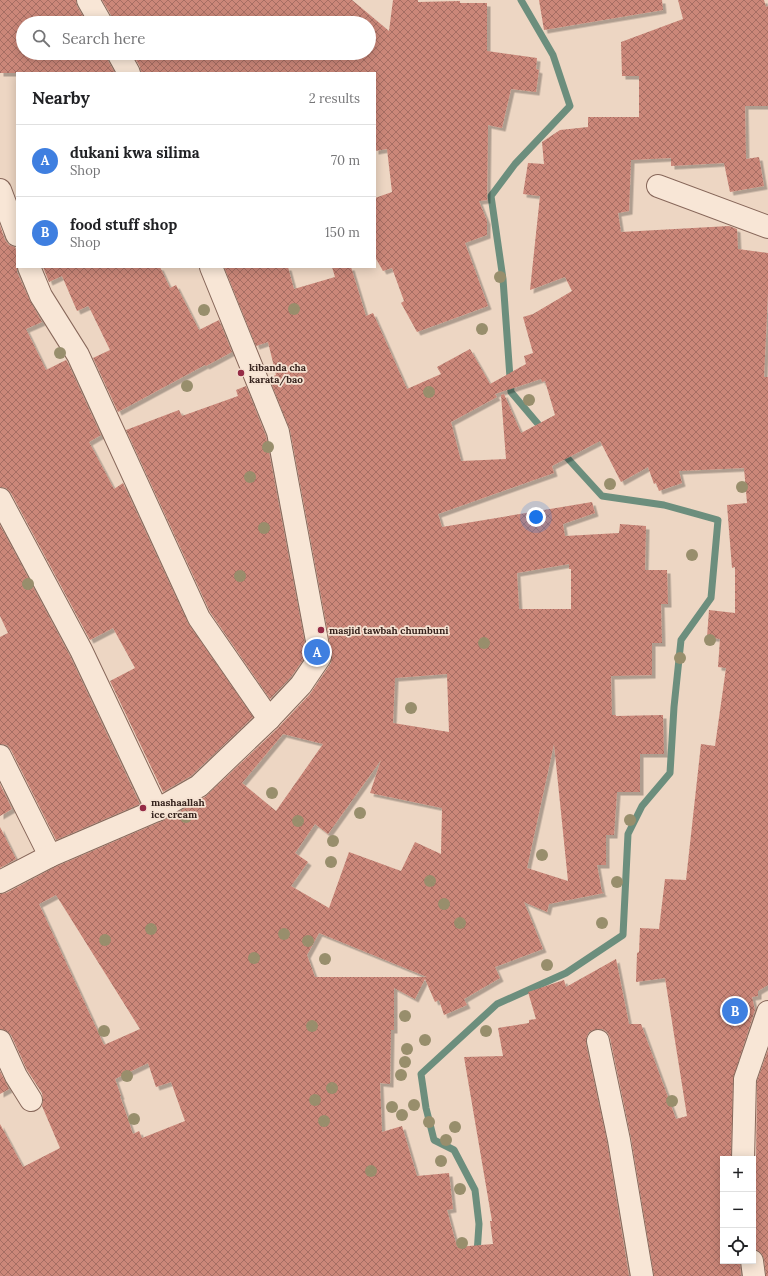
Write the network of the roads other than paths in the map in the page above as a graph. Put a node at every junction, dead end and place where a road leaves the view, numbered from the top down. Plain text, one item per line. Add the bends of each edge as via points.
1 (88, 0) edge
2 (97, 16) edge
3 (122, 60) edge
4 (128, 72) edge
5 (658, 186) dead end
6 (0, 190) edge
7 (768, 227) edge
8 (16, 231) edge
9 (29, 268) edge
10 (211, 268) edge
11 (0, 499) edge
12 (269, 719) junction
13 (0, 756) edge
14 (157, 810) junction
15 (50, 856) junction
16 (0, 882) edge
17 (768, 1012) edge
18 (0, 1041) edge
19 (598, 1041) dead end
20 (31, 1100) dead end
21 (743, 1156) edge
22 (752, 1264) edge
23 (642, 1276) edge
24 (754, 1276) edge

1 - 2 street
3 - 4 street
5 - 7 street
6 - 8 street
9 - 12 street via 41,296 78,355 199,618
10 - 12 street via 278,432 320,657 301,684
11 - 14 street via 81,650
12 - 14 street via 199,786
13 - 15 street
14 - 15 street
15 - 16 street
17 - 21 street via 745,1079
18 - 20 street via 16,1076
19 - 23 street via 619,1140
22 - 24 street

